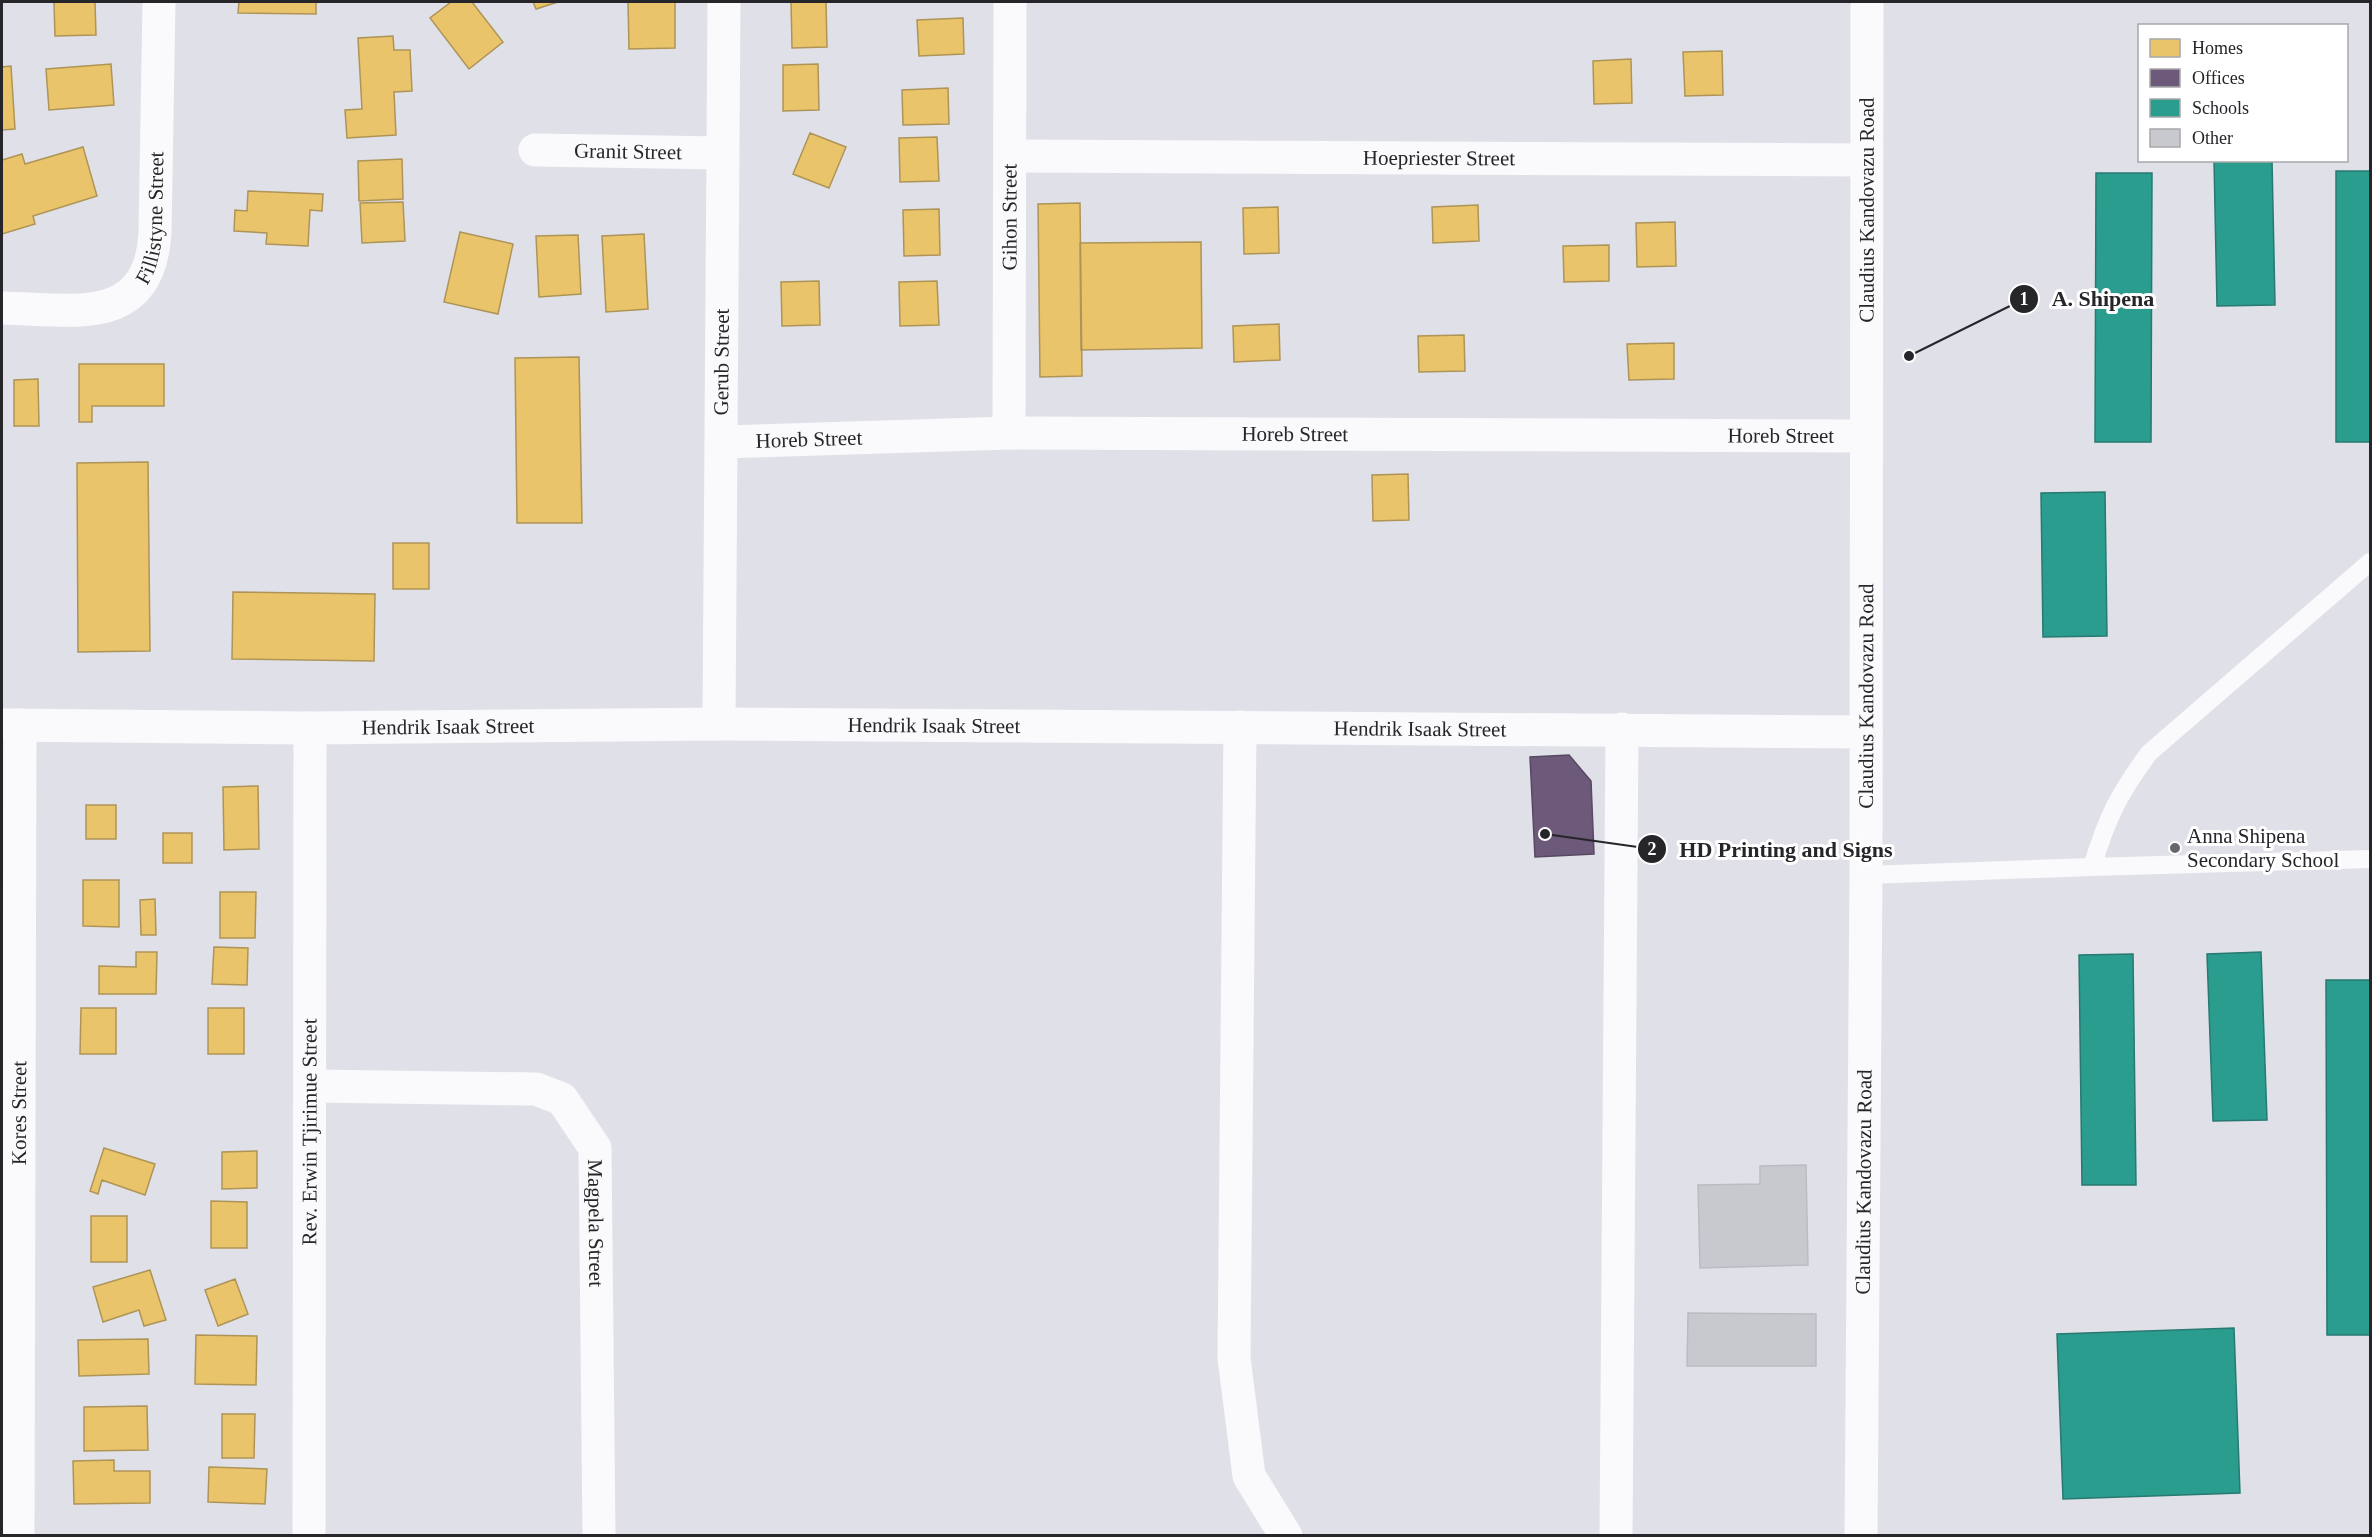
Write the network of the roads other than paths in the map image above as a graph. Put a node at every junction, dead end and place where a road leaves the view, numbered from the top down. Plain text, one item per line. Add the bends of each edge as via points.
1 (159, 2) edge
2 (724, 2) edge
3 (1010, 2) edge
4 (1867, 2) edge
5 (535, 150) dead end
6 (722, 153) junction
7 (1011, 156) junction
8 (1866, 160) junction
9 (2, 308) edge
10 (1009, 433) junction
11 (1866, 436) junction
12 (722, 442) junction
13 (2370, 562) edge
14 (719, 724) junction
15 (11, 725) edge
16 (1240, 727) junction
17 (310, 728) junction
18 (1622, 729) junction
19 (1866, 732) junction
20 (2370, 859) edge
21 (2092, 867) junction
22 (1866, 875) junction
23 (10, 1015) edge
24 (312, 1086) junction
25 (18, 1536) edge
26 (309, 1536) edge
27 (600, 1536) edge
28 (1286, 1536) edge
29 (1616, 1536) edge
30 (1861, 1536) edge

1 - 9 street, Fillistyne Street via 155,233 153,259 143,283 124,299 97,309
2 - 6 street, Gerub Street
3 - 7 street, Gihon Street
4 - 8 street, Claudius Kandovazu Road
5 - 6 street, Granit Street
6 - 12 street, Gerub Street
7 - 8 street, Hoepriester Street
7 - 10 street, Gihon Street
8 - 11 street, Claudius Kandovazu Road
10 - 11 street, Horeb Street
10 - 12 street, Horeb Street
11 - 19 street, Claudius Kandovazu Road
12 - 14 street, Gerub Street
13 - 21 lane via 2149,753 2106,819
14 - 16 street, Hendrik Isaak Street
14 - 17 street, Hendrik Isaak Street
15 - 17 street, Hendrik Isaak Street
15 - 23 street, Kores Street
16 - 18 street, Hendrik Isaak Street
16 - 28 street via 1234,1359 1249,1476
17 - 24 street, Rev. Erwin Tjirimue Street
18 - 19 street, Hendrik Isaak Street
18 - 29 street
19 - 22 street, Claudius Kandovazu Road
20 - 21 lane
21 - 22 lane
22 - 30 street, Claudius Kandovazu Road
23 - 25 street, Kores Street
24 - 26 street, Rev. Erwin Tjirimue Street
24 - 27 street, Magpela Street via 536,1089 562,1099 595,1148

